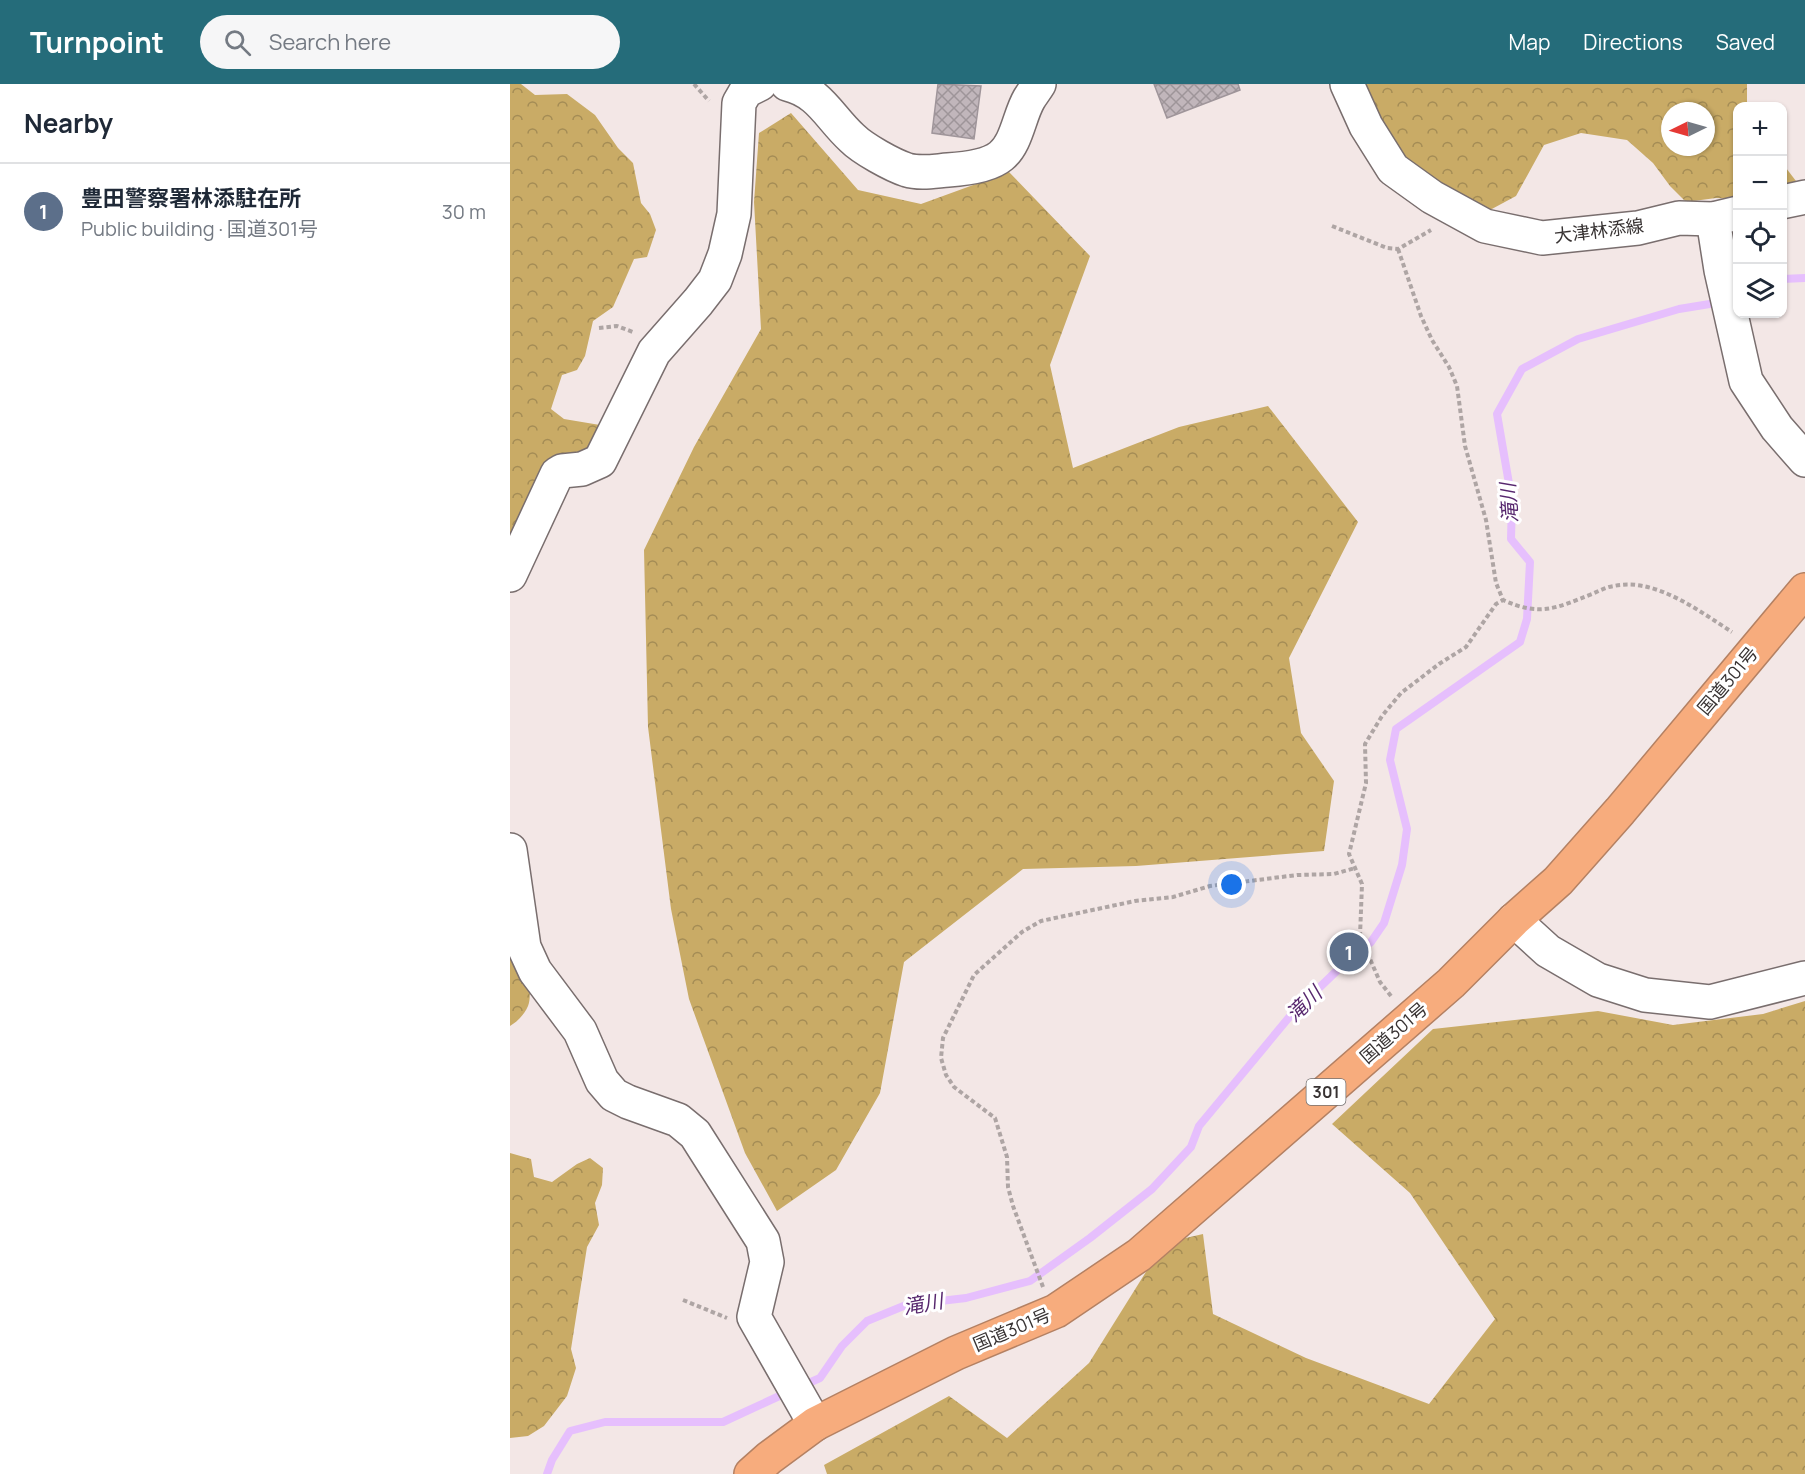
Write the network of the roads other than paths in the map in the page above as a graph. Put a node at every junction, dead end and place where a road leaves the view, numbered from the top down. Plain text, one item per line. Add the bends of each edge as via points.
1 (760, 84) edge
2 (787, 84) edge
3 (1040, 84) edge
4 (1347, 84) edge
5 (1805, 197) edge
6 (1787, 201) edge
7 (1725, 216) edge
8 (1805, 460) edge
9 (510, 575) edge
10 (1805, 590) edge
11 (510, 850) edge
12 (1515, 920) junction
13 (1805, 978) edge
14 (815, 1424) junction
15 (751, 1474) edge

1 - 9 street via 746,92 739,103 734,214 715,280 654,352 600,461 557,474
2 - 3 street via 814,96 852,139 877,155 908,170 927,171 957,169 1000,157
4 - 7 street, 大津林添線 via 1366,126 1393,169 1432,197 1485,226 1542,238 1638,228 1679,218
5 - 6 street
7 - 8 street via 1721,270 1746,381 1777,428
10 - 12 highway, 国道301号 / 301 via 1612,820 1558,881
11 - 14 street via 524,947 535,971 580,1031 602,1081 614,1095 678,1120 695,1134 763,1241 767,1262 754,1317
12 - 13 street via 1548,951 1598,980 1646,995 1710,1002
12 - 14 highway, 国道301号 / 301 via 1451,983 1139,1256 1056,1311 956,1353
14 - 15 highway, 国道301号 / 301

